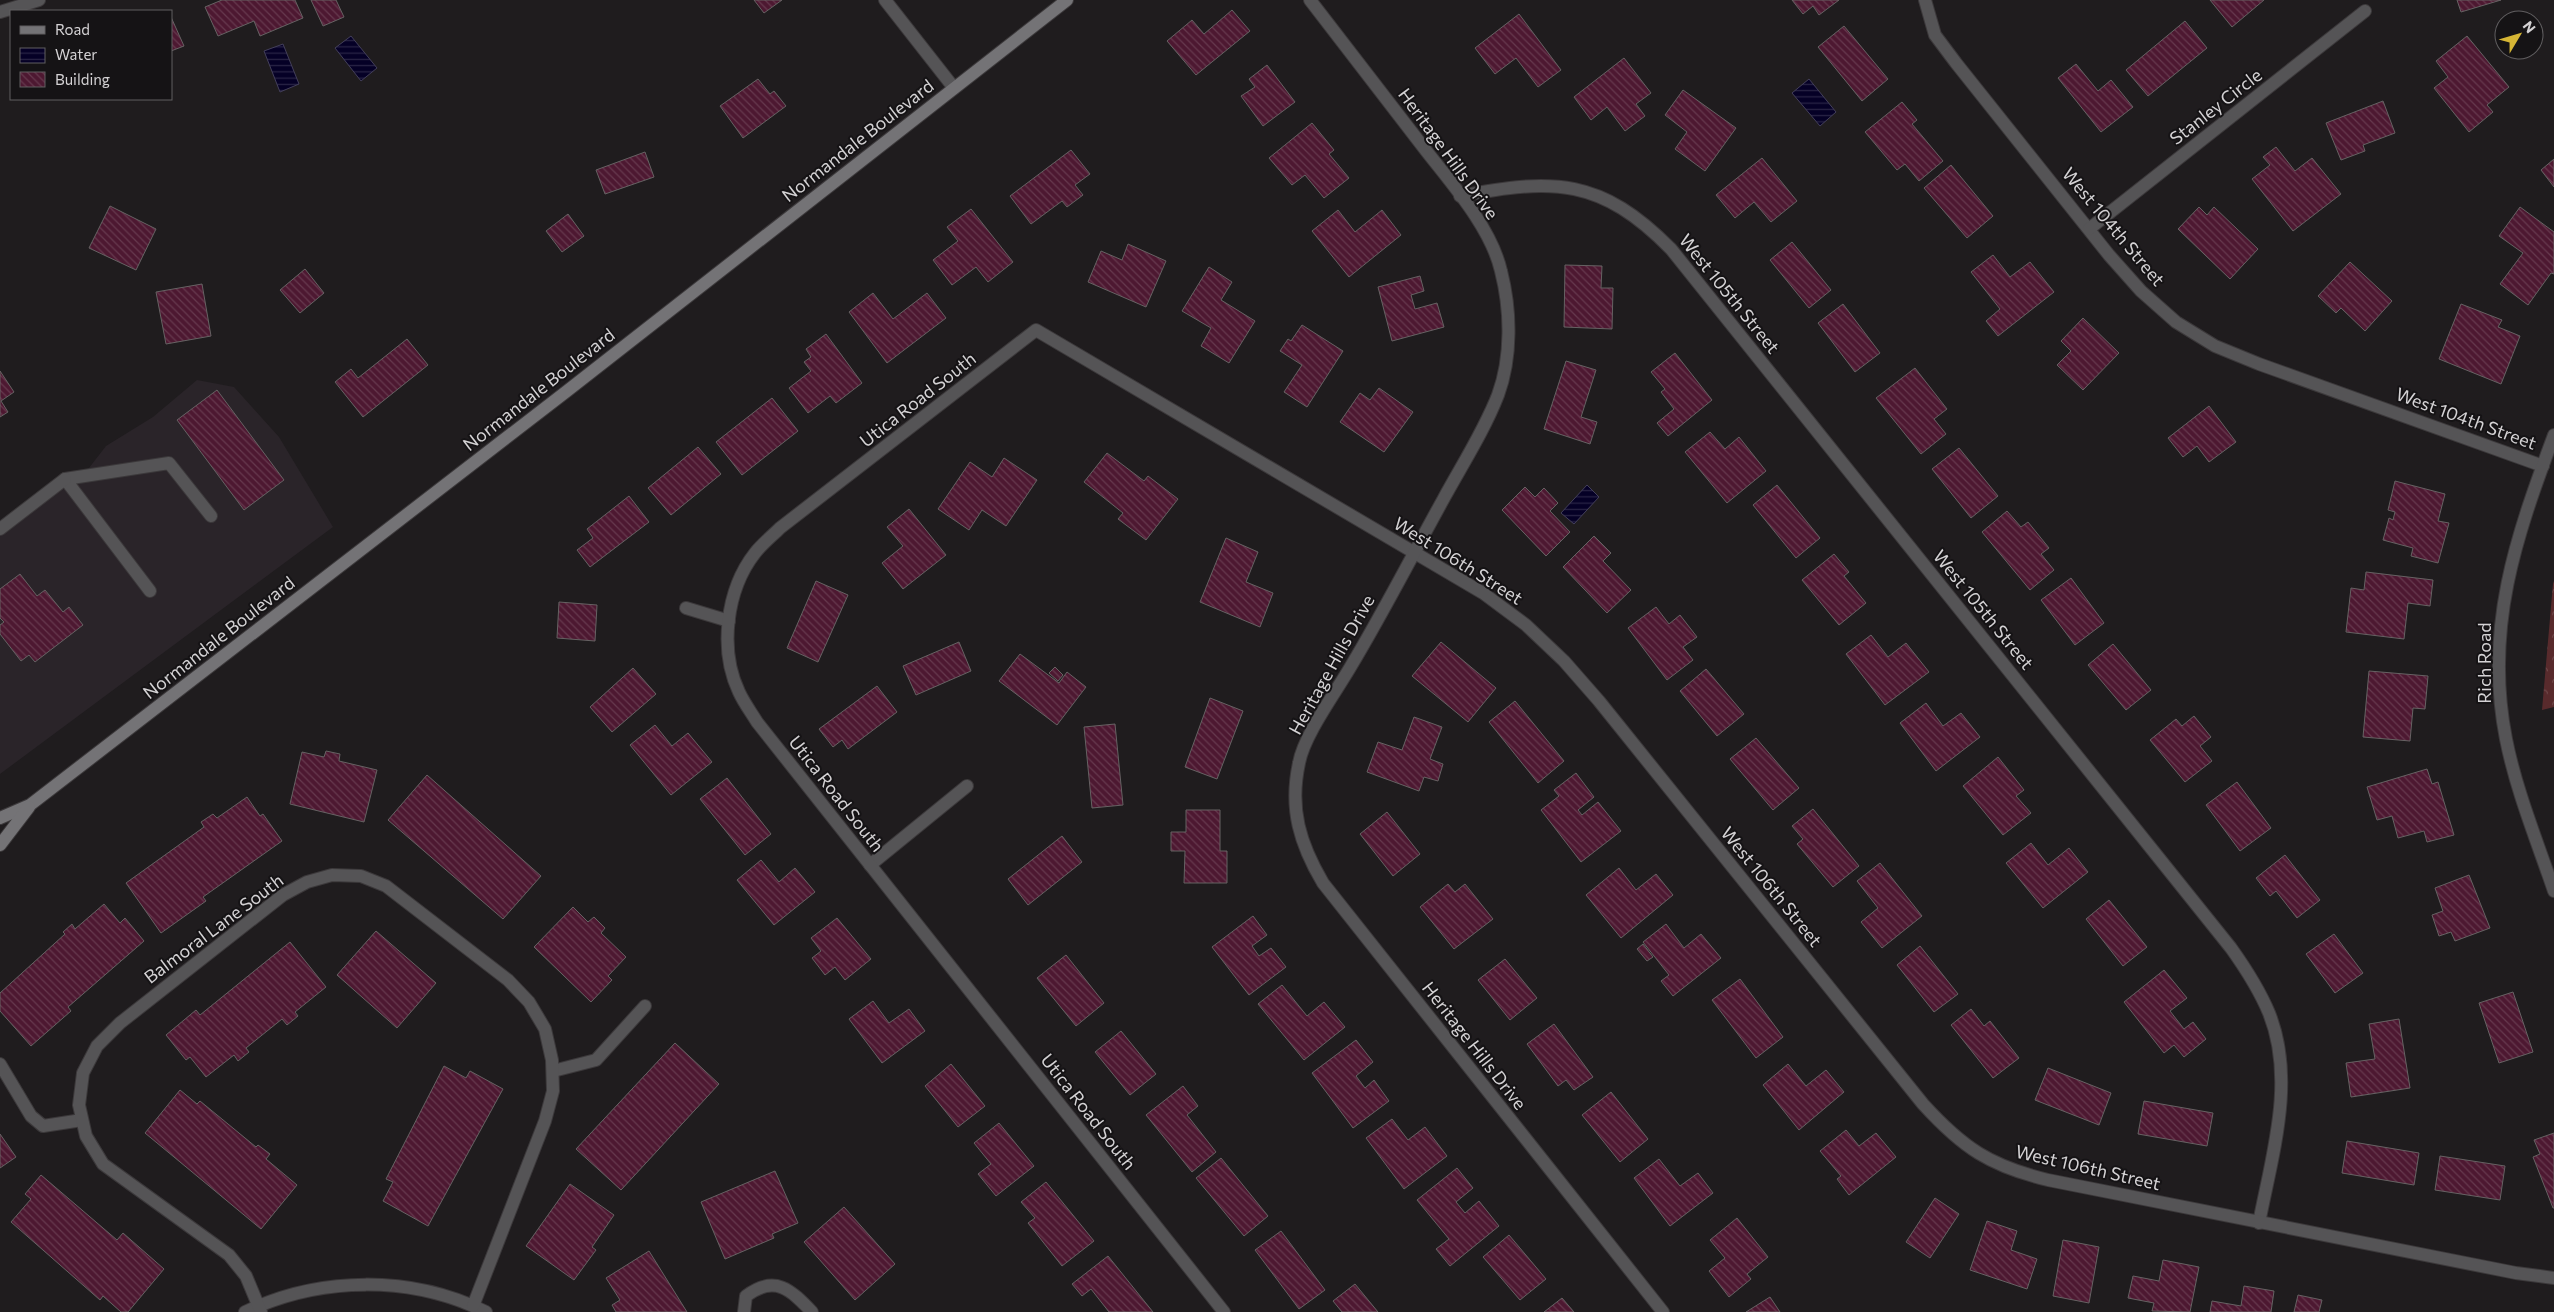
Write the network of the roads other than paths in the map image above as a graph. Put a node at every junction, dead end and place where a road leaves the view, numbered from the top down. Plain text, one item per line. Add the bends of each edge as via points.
1 (39, 0) edge
2 (885, 0) edge
3 (1067, 0) edge
4 (1310, 0) edge
5 (1925, 0) edge
6 (2365, 11) dead end
7 (0, 12) edge
8 (954, 88) junction
9 (1460, 196) junction
10 (2089, 229) junction
11 (1036, 330) joint
12 (2554, 435) edge
13 (2543, 466) junction
14 (65, 479) junction
15 (211, 516) dead end
16 (0, 529) edge
17 (1414, 553) junction
18 (150, 591) dead end
19 (686, 608) dead end
20 (729, 620) junction
21 (967, 786) dead end
22 (30, 805) junction
23 (0, 818) edge
24 (0, 845) edge
25 (870, 865) junction
26 (2554, 891) edge
27 (645, 1006) dead end
28 (0, 1064) edge
29 (553, 1071) junction
30 (82, 1120) junction
31 (2259, 1222) junction
32 (2554, 1278) edge
33 (473, 1306) junction
34 (259, 1309) edge
35 (245, 1312) edge
36 (486, 1312) edge
37 (744, 1312) edge
38 (812, 1312) edge
39 (1224, 1312) edge
40 (1663, 1312) edge

1 - 7 street
2 - 8 street
3 - 8 main road, Normandale Boulevard
4 - 9 street, Heritage Hills Drive
5 - 10 street, West 104th Street via 1936,35 1946,49
6 - 10 street, Stanley Circle
8 - 22 main road, Normandale Boulevard
9 - 17 street, Heritage Hills Drive via 1484,230 1501,269 1508,311 1508,353 1498,395
9 - 31 street, West 105th Street via 1514,186 1549,184 1584,191 1618,204 1646,224 1671,249 2231,948 2252,978 2270,1015 2279,1052 2282,1092
10 - 13 street, West 104th Street via 2141,291 2176,322 2215,346
11 - 17 street, West 106th Street
11 - 20 street, Utica Road South via 780,528 755,553 738,585
12 - 13 street, Rich Road
13 - 26 street, Rich Road via 2520,528 2507,580 2499,634 2499,686 2506,739
14 - 15 street via 169,463
14 - 16 street
14 - 18 street
17 - 31 street, West 106th Street via 1483,593 1526,625 1564,661 1948,1132 2012,1171
17 - 40 street, Heritage Hills Drive via 1299,760 1295,793 1297,824 1307,856 1329,891
19 - 20 street
20 - 25 street, Utica Road South via 728,655 738,692 757,722
21 - 25 street
22 - 23 main road, Normandale Boulevard
22 - 24 main road, Normandale Boulevard
25 - 39 street, Utica Road South
27 - 29 street via 596,1060
28 - 30 street via 31,1116 43,1126
29 - 30 street, Balmoral Lane South via 545,1029 529,1002 508,980 386,886 361,876 332,875 307,882 283,895 120,1023 97,1046 83,1073 79,1105
29 - 33 street, Balmoral Lane South via 553,1091 545,1121
30 - 34 street, Balmoral Lane South via 86,1136 103,1164 229,1255 246,1276
31 - 32 street, West 106th Street
33 - 34 street via 404,1286 354,1285 306,1289
33 - 36 street
34 - 35 street
37 - 38 street via 746,1296 758,1287 776,1285 793,1292

